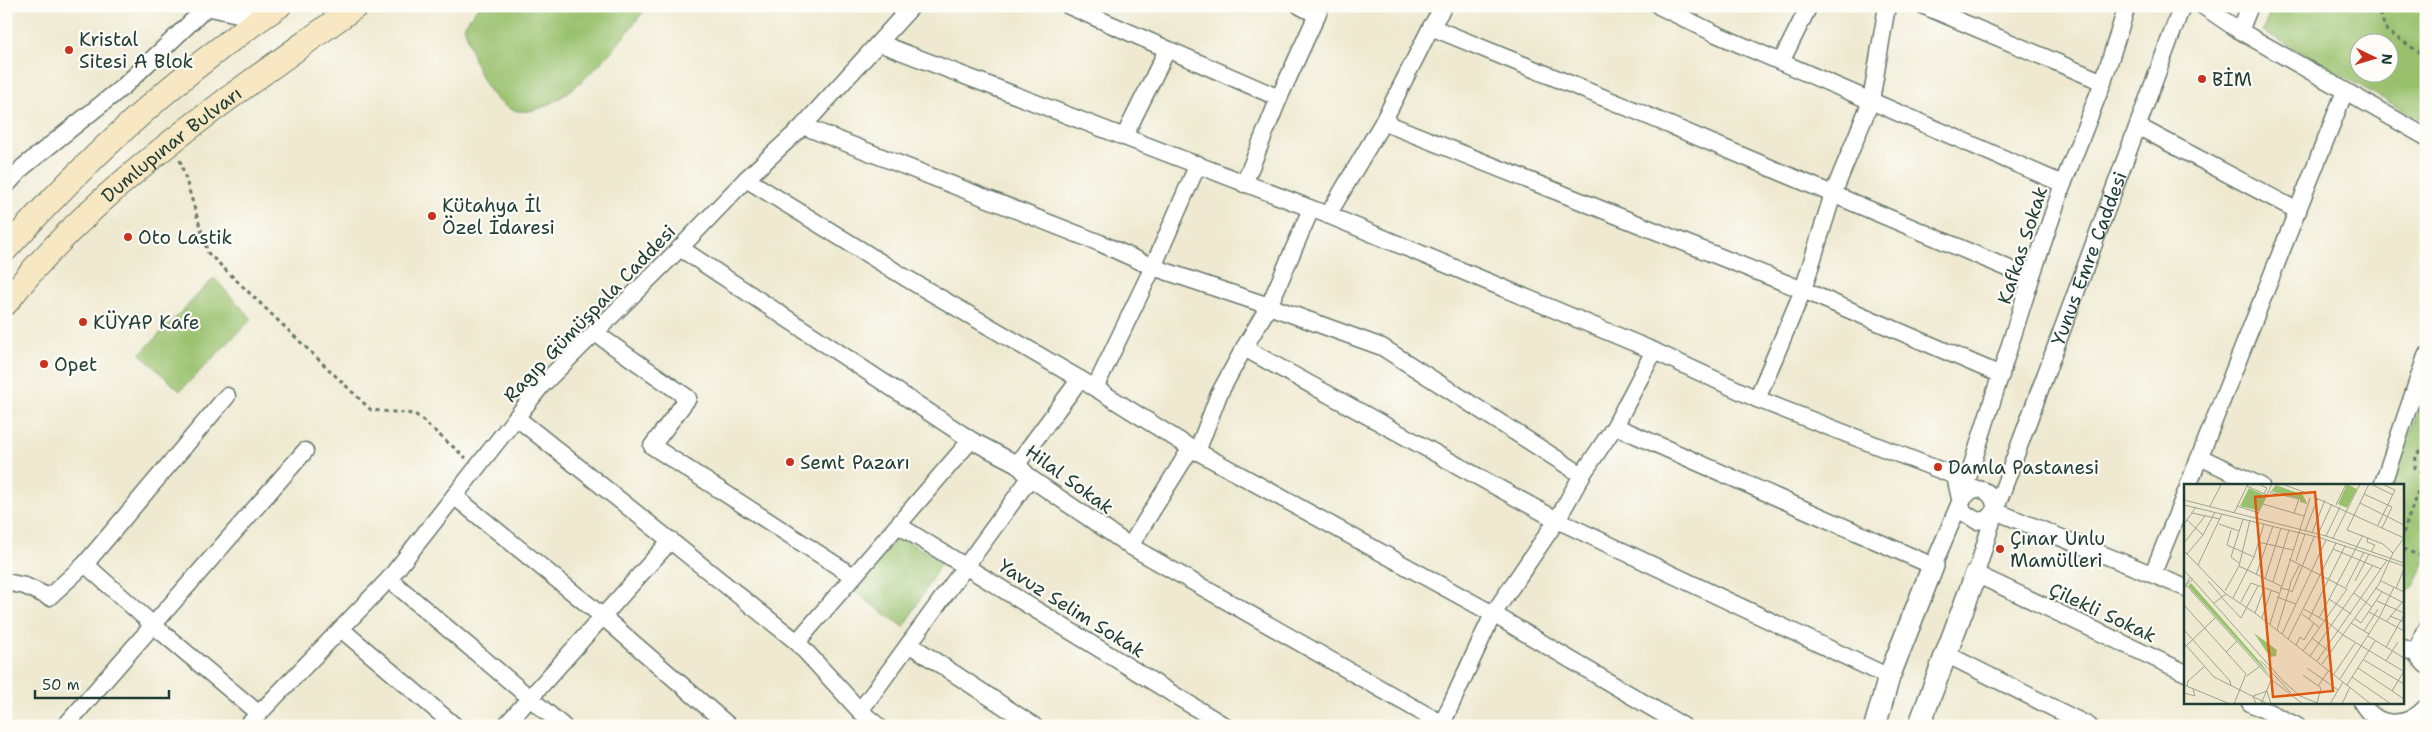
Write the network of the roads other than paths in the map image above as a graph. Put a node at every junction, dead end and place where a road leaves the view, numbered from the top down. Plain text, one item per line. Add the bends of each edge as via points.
1 (356, 6) edge
2 (912, 6) edge
3 (1069, 6) edge
4 (1300, 6) edge
5 (1444, 6) edge
6 (1659, 6) edge
7 (1809, 6) edge
8 (1887, 6) edge
9 (1924, 6) edge
10 (2127, 6) edge
11 (2182, 6) edge
12 (2203, 6) edge
13 (2250, 6) edge
14 (205, 7) edge
15 (1319, 10) edge
16 (269, 12) edge
17 (1431, 27) junction
18 (2240, 30) junction
19 (879, 43) junction
20 (1167, 50) junction
21 (1781, 62) junction
22 (2103, 82) junction
23 (2345, 91) junction
24 (1279, 98) junction
25 (1871, 101) junction
26 (1384, 122) junction
27 (803, 126) junction
28 (2139, 127) junction
29 (1124, 137) junction
30 (2426, 137) edge
31 (1198, 164) junction
32 (746, 179) junction
33 (1244, 184) junction
34 (2063, 184) junction
35 (6, 186) edge
36 (1833, 194) junction
37 (1312, 209) junction
38 (2298, 211) junction
39 (1328, 215) junction
40 (680, 248) junction
41 (6, 249) edge
42 (1153, 267) junction
43 (2031, 278) junction
44 (1803, 290) junction
45 (6, 303) edge
46 (1269, 306) junction
47 (595, 333) junction
48 (1244, 348) junction
49 (1654, 351) junction
50 (2426, 356) edge
51 (2001, 375) junction
52 (1080, 380) junction
53 (1095, 388) junction
54 (227, 396) dead end
55 (1757, 399) junction
56 (517, 418) junction
57 (1615, 426) junction
58 (971, 440) junction
59 (1194, 450) junction
60 (306, 452) dead end
61 (2200, 457) junction
62 (1017, 464) junction
63 (1582, 475) junction
64 (1030, 478) junction
65 (2189, 484) edge
66 (2258, 484) edge
67 (2383, 484) edge
68 (454, 496) junction
69 (2184, 497) edge
70 (1962, 500) junction
71 (1995, 511) junction
72 (1556, 520) junction
73 (898, 525) junction
74 (671, 540) junction
75 (1130, 546) junction
76 (85, 564) junction
77 (967, 566) junction
78 (1933, 566) junction
79 (1976, 574) junction
80 (2153, 574) junction
81 (853, 576) junction
82 (388, 579) junction
83 (6, 582) edge
84 (2184, 587) edge
85 (1492, 614) junction
86 (602, 616) junction
87 (152, 624) junction
88 (341, 628) junction
89 (2426, 630) edge
90 (797, 642) junction
91 (909, 644) junction
92 (1946, 654) junction
93 (2415, 655) edge
94 (2184, 672) edge
95 (1889, 677) junction
96 (530, 698) junction
97 (2252, 704) edge
98 (2363, 704) edge
99 (2426, 707) edge
100 (259, 714) junction
101 (870, 721) edge
102 (2373, 722) edge
103 (1443, 725) edge
104 (65, 726) edge
105 (247, 726) edge
106 (455, 726) edge
107 (505, 726) edge
108 (563, 726) edge
109 (729, 726) edge
110 (1034, 726) edge
111 (1226, 726) edge
112 (1683, 726) edge
113 (1875, 726) edge
114 (1919, 726) edge
115 (2089, 726) edge
116 (2298, 726) edge

1 - 45 main road, Dumlupınar Bulvarı via 174,140 74,226
2 - 19 street, Ragıp Gümüşpala Caddesi
3 - 20 street
4 - 15 street
5 - 17 street
6 - 21 street
7 - 21 street
8 - 25 street
9 - 22 street
10 - 22 street, Kafkas Sokak
11 - 28 street, Yunus Emre Caddesi
12 - 18 street
13 - 18 street
14 - 16 street
14 - 35 street via 124,86 23,167
15 - 24 street
16 - 41 main road, Dumlupınar Bulvarı via 212,52 114,136 52,197
17 - 26 street
17 - 36 street
18 - 23 street
19 - 27 street, Ragıp Gümüşpala Caddesi
19 - 29 street
20 - 24 street
20 - 29 street
21 - 25 street
22 - 34 street, Kafkas Sokak
23 - 30 street
23 - 38 street
24 - 33 street
25 - 34 street
25 - 36 street
26 - 39 street
26 - 44 street
27 - 32 street, Ragıp Gümüşpala Caddesi
27 - 42 street
28 - 38 street
28 - 71 street, Yunus Emre Caddesi
29 - 31 street
31 - 33 street
31 - 42 street
32 - 40 street, Ragıp Gümüşpala Caddesi
32 - 52 street
33 - 37 street
34 - 43 street, Kafkas Sokak
36 - 43 street
36 - 44 street
37 - 39 street
37 - 46 street
38 - 61 street
39 - 49 street
40 - 47 street, Ragıp Gümüşpala Caddesi
40 - 58 street, Hilal Sokak
42 - 46 street
42 - 53 street
43 - 51 street, Kafkas Sokak
44 - 51 street
44 - 55 street
46 - 48 street
46 - 63 street via 1382,347
47 - 56 street, Ragıp Gümüşpala Caddesi via 541,386
47 - 81 street via 688,398 652,446
48 - 59 street
48 - 72 street
49 - 55 street
49 - 57 street
50 - 67 street
51 - 70 street, Kafkas Sokak
52 - 53 street
52 - 62 street
53 - 59 street
54 - 76 street
55 - 70 street via 1955,476
56 - 68 street, Ragıp Gümüşpala Caddesi
56 - 74 street
57 - 63 street
57 - 78 street
58 - 62 street, Hilal Sokak
58 - 73 street
59 - 75 street
59 - 85 street
60 - 87 street
61 - 65 street
61 - 66 street
62 - 64 street, Hilal Sokak
63 - 72 street
64 - 75 street, Hilal Sokak
64 - 77 street
68 - 82 street, Ragıp Gümüşpala Caddesi
68 - 86 street
69 - 80 street
70 - 71 street via 1963,512 1977,521 1988,519
70 - 71 street via 1973,489 1983,490 1994,501
70 - 78 street, Kafkas Sokak
71 - 79 street, Yunus Emre Caddesi
71 - 80 street
72 - 85 street
72 - 95 street
73 - 77 street, Yavuz Selim Sokak
73 - 81 street
74 - 86 street
74 - 90 street
75 - 103 street, Hilal Sokak
76 - 83 street via 49,596
76 - 87 street
77 - 91 street
77 - 111 street, Yavuz Selim Sokak
78 - 95 street
79 - 92 street
79 - 94 street, Çilekli Sokak
80 - 84 street
81 - 90 street
82 - 88 street, Ragıp Gümüşpala Caddesi
82 - 96 street
85 - 103 street
85 - 112 street
86 - 96 street
86 - 109 street
87 - 100 street
87 - 104 street
88 - 100 street, Ragıp Gümüşpala Caddesi
88 - 106 street
89 - 93 street
90 - 101 street
91 - 101 street
91 - 110 street
92 - 114 street
92 - 115 street
95 - 113 street
96 - 107 street
96 - 108 street
97 - 116 street
98 - 102 street
99 - 102 street via 2414,718 2397,723
100 - 105 street, Ragıp Gümüşpala Caddesi

